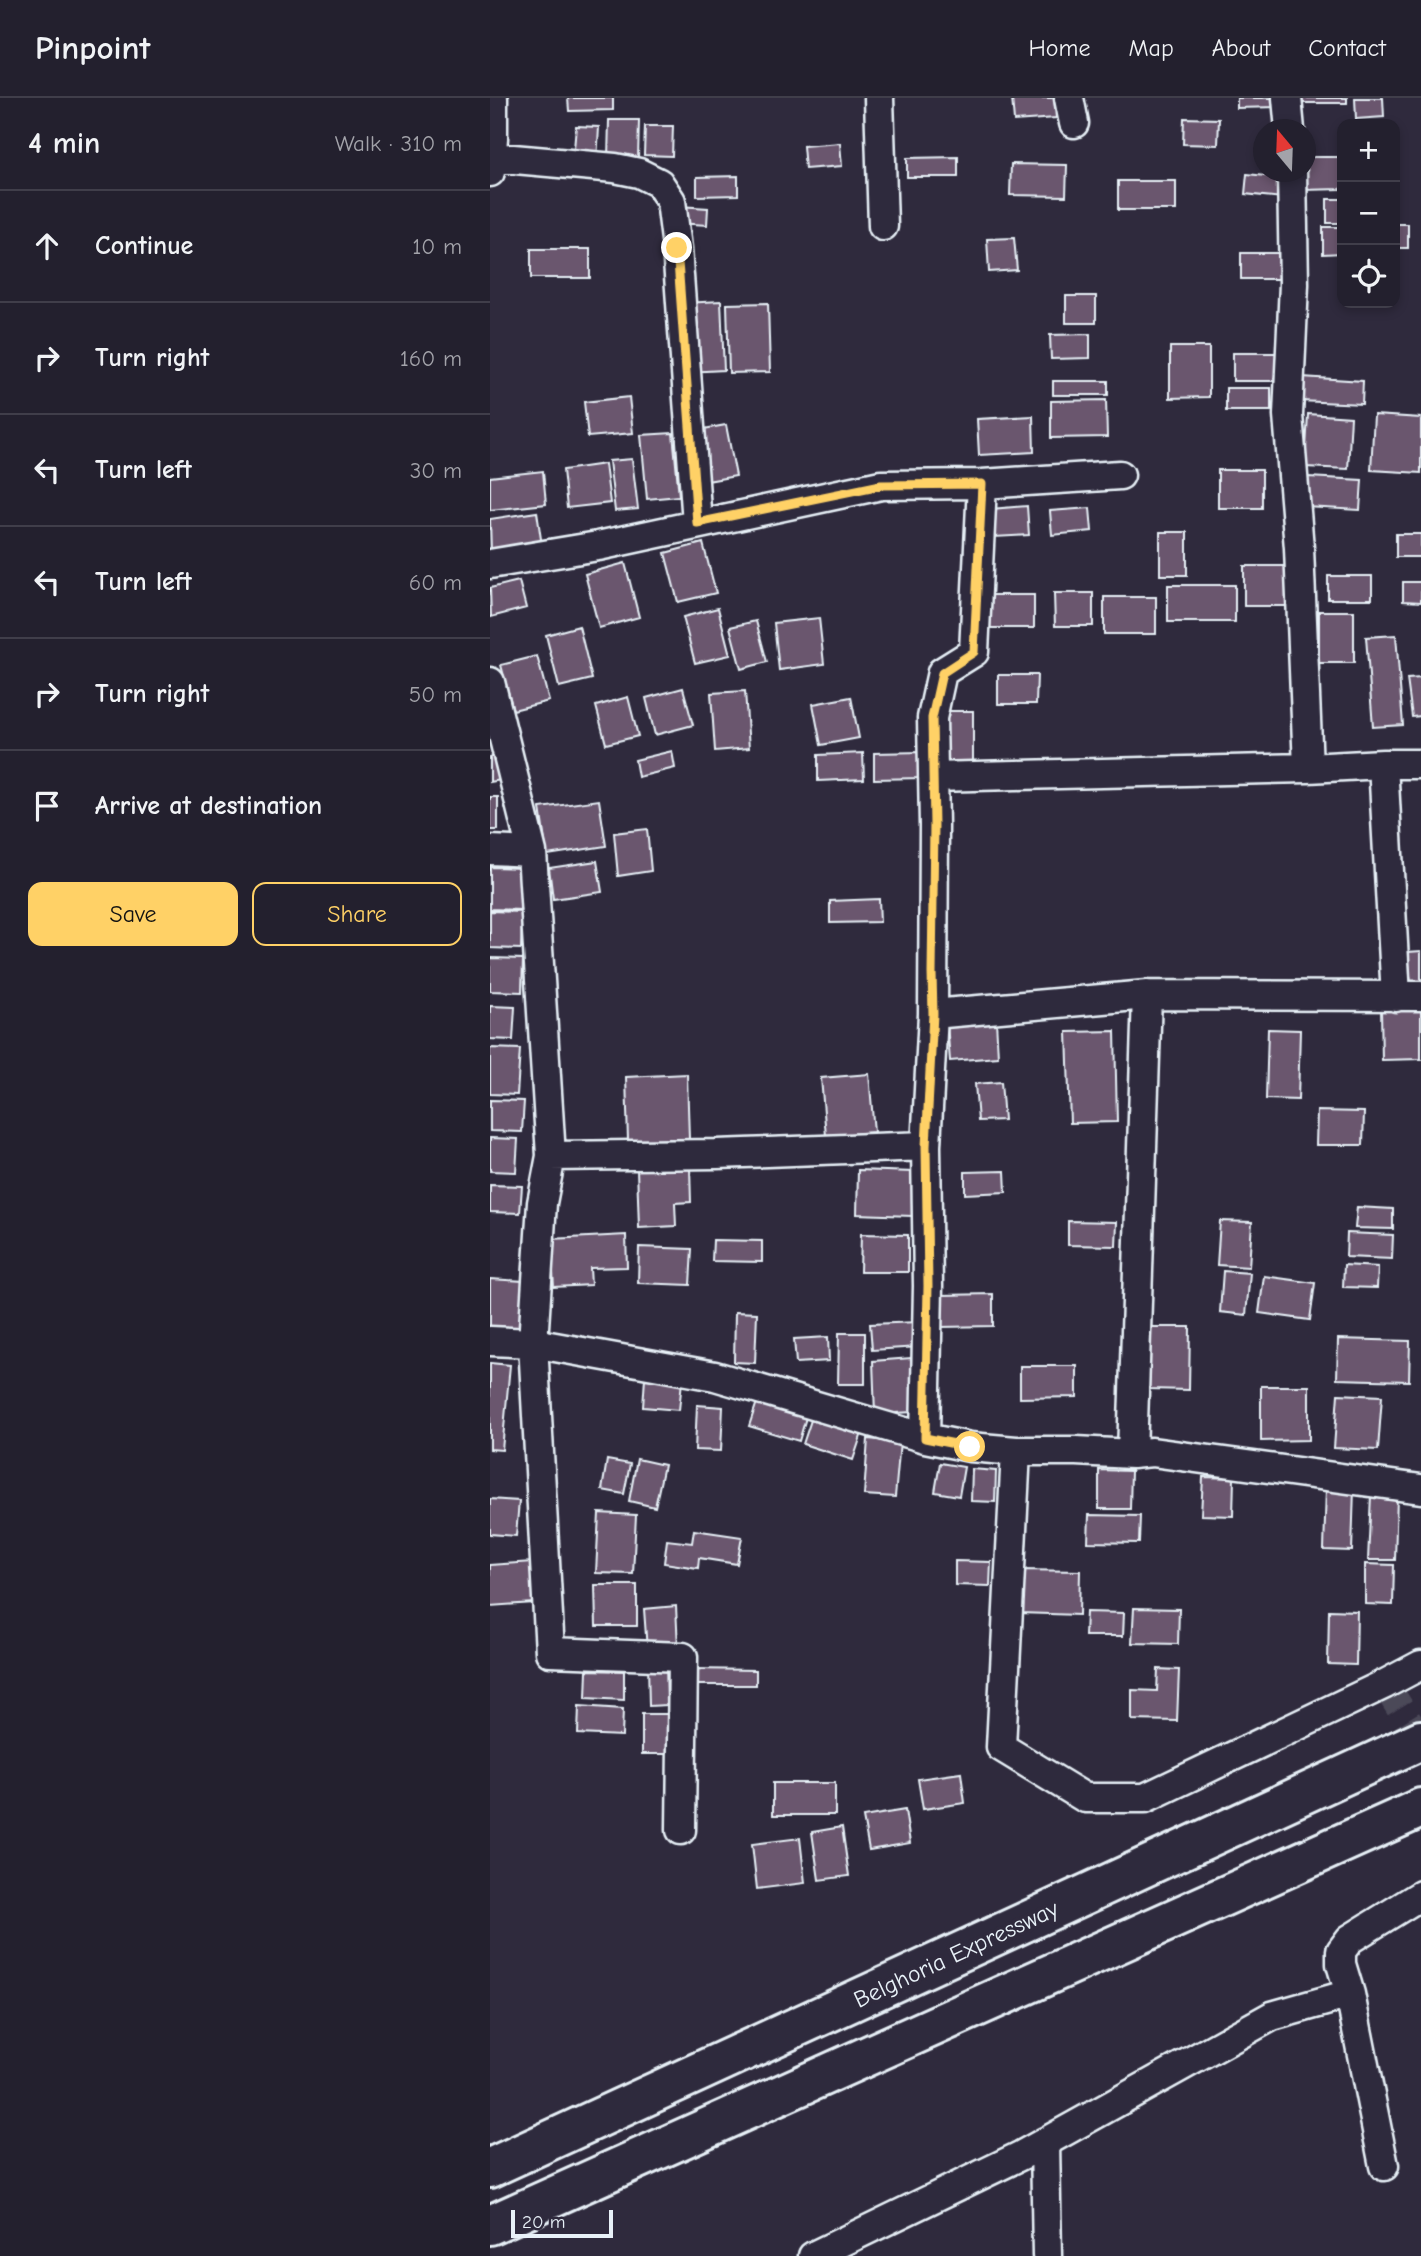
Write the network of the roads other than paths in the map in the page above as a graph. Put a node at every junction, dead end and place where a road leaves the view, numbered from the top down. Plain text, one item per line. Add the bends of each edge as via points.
1 (493, 98) edge
2 (879, 98) edge
3 (1287, 98) edge
4 (1289, 119) edge
5 (491, 164) edge
6 (1292, 182) edge
7 (883, 226) dead end
8 (1120, 475) dead end
9 (982, 484) junction
10 (697, 523) junction
11 (490, 564) edge
12 (490, 682) edge
13 (1383, 764) junction
14 (1421, 764) edge
15 (1308, 768) junction
16 (933, 777) junction
17 (490, 850) edge
18 (532, 852) junction
19 (1147, 995) junction
20 (1408, 996) edge
21 (933, 1014) junction
22 (926, 1146) junction
23 (551, 1156) junction
24 (490, 1341) edge
25 (533, 1343) junction
26 (925, 1438) junction
27 (1016, 1451) junction
28 (1132, 1454) junction
29 (1421, 1489) edge
30 (1421, 1665) edge
31 (1421, 1740) edge
32 (1421, 1808) edge
33 (681, 1830) dead end
34 (1421, 1895) edge
35 (1350, 1994) junction
36 (1045, 2141) junction
37 (1384, 2166) dead end
38 (490, 2168) edge
39 (490, 2225) edge
40 (828, 2253) edge
41 (1047, 2256) edge

1 - 5 street
2 - 7 street
3 - 4 street
5 - 10 street via 615,168 659,183 671,201
6 - 15 street via 1289,415
8 - 9 street
9 - 10 street via 881,485
9 - 16 street via 974,652 942,673 932,718
10 - 11 street
12 - 18 street
13 - 14 street
13 - 15 street
13 - 20 street
15 - 16 street
16 - 21 street
17 - 18 street
18 - 23 street
19 - 20 street
19 - 21 street
19 - 28 street
21 - 22 street
22 - 23 street
22 - 26 street
23 - 25 street via 542,1203
24 - 25 street
25 - 26 street via 715,1376
25 - 33 street via 550,1652 682,1657
26 - 27 street
27 - 28 street
27 - 30 street via 1001,1747 1086,1798 1145,1798
28 - 29 street via 1152,1452
31 - 38 highway, Belghoria Expressway
32 - 39 highway
34 - 35 street via 1350,1939 1341,1951
35 - 36 street via 1272,2016
35 - 37 street
36 - 40 street
36 - 41 street

